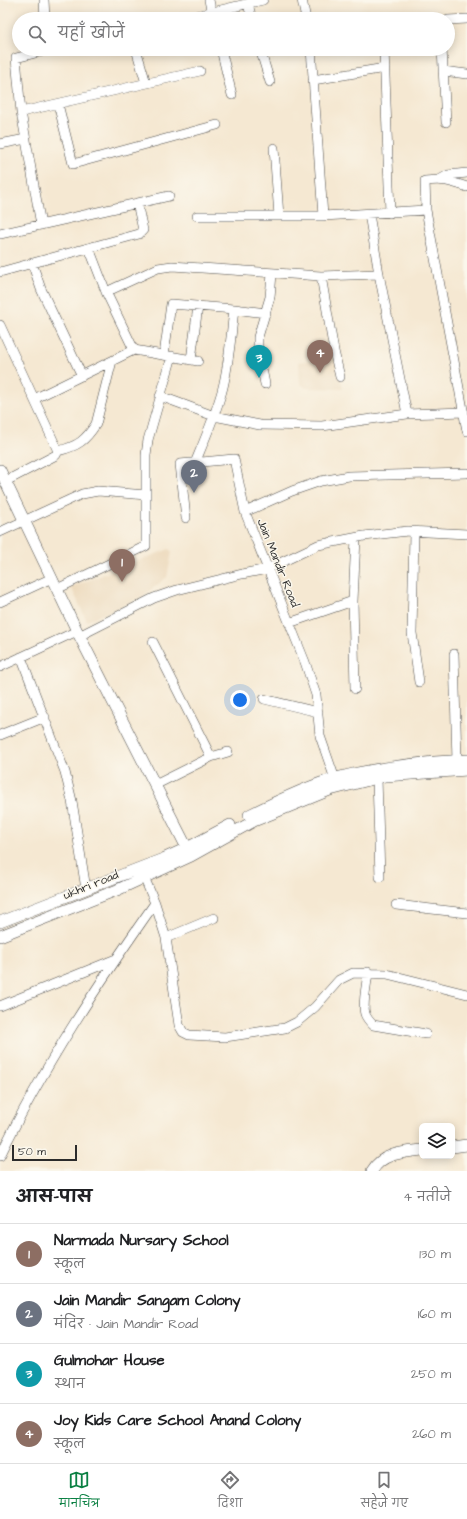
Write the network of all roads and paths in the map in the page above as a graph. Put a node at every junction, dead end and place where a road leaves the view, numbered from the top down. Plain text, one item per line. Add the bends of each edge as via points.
1 (45, 0) edge
2 (209, 0) edge
3 (264, 0) edge
4 (302, 0) edge
5 (252, 2) edge
6 (45, 12) edge
7 (211, 12) edge
8 (223, 12) edge
9 (305, 12) edge
10 (467, 19) edge
11 (455, 20) edge
12 (23, 56) edge
13 (138, 56) edge
14 (222, 56) edge
15 (262, 56) edge
16 (311, 56) edge
17 (384, 56) edge
18 (443, 56) edge
19 (385, 68) junction
20 (200, 71) dead end
21 (444, 71) junction
22 (467, 74) edge
23 (313, 80) junction
24 (270, 82) dead end
25 (146, 83) junction
26 (232, 95) dead end
27 (58, 104) junction
28 (21, 112) junction
29 (446, 122) dead end
30 (217, 125) dead end
31 (26, 139) junction
32 (0, 144) edge
33 (274, 148) dead end
34 (467, 173) edge
35 (442, 179) junction
36 (467, 187) edge
37 (169, 196) dead end
38 (137, 203) junction
39 (426, 210) junction
40 (390, 213) junction
41 (369, 214) junction
42 (197, 216) dead end
43 (279, 216) junction
44 (323, 216) junction
45 (40, 224) junction
46 (0, 234) edge
47 (89, 248) junction
48 (32, 263) junction
49 (0, 272) edge
50 (272, 274) junction
51 (378, 274) junction
52 (321, 276) junction
53 (106, 292) junction
54 (198, 306) junction
55 (234, 309) junction
56 (266, 313) junction
57 (0, 325) edge
58 (134, 350) junction
59 (168, 356) junction
60 (112, 361) junction
61 (82, 376) junction
62 (340, 377) dead end
63 (264, 384) dead end
64 (160, 396) junction
65 (34, 399) junction
66 (464, 412) junction
67 (407, 414) junction
68 (214, 416) junction
69 (467, 431) edge
70 (58, 451) junction
71 (195, 463) junction
72 (0, 470) edge
73 (467, 473) edge
74 (6, 481) junction
75 (146, 495) junction
76 (245, 512) junction
77 (186, 518) dead end
78 (25, 520) junction
79 (0, 532) edge
80 (414, 532) junction
81 (467, 534) edge
82 (356, 538) junction
83 (267, 569) junction
84 (52, 578) junction
85 (57, 590) junction
86 (0, 602) edge
87 (353, 602) junction
88 (289, 623) junction
89 (78, 633) junction
90 (153, 642) dead end
91 (454, 654) dead end
92 (21, 657) junction
93 (0, 667) edge
94 (419, 682) dead end
95 (355, 689) dead end
96 (264, 700) dead end
97 (318, 712) junction
98 (45, 716) junction
99 (0, 735) edge
100 (228, 752) dead end
101 (211, 757) junction
102 (462, 761) edge
103 (467, 770) edge
104 (377, 778) junction
105 (335, 779) junction
106 (155, 785) junction
107 (189, 852) junction
108 (144, 877) junction
109 (380, 877) dead end
110 (86, 889) junction
111 (155, 903) junction
112 (396, 905) dead end
113 (467, 913) edge
114 (214, 918) dead end
115 (0, 922) edge
116 (0, 936) edge
117 (166, 938) junction
118 (116, 959) junction
119 (368, 972) junction
120 (467, 994) edge
121 (0, 1006) edge
122 (426, 1034) dead end
123 (467, 1145) edge
124 (455, 1147) edge
125 (419, 1150) edge
126 (0, 1156) edge
127 (372, 1171) edge

1 - 6 street
2 - 7 street
3 - 5 street
4 - 9 street
5 - 8 street
10 - 11 street
12 - 28 street via 16,58
13 - 25 street
14 - 26 street
15 - 24 street
16 - 23 street
17 - 19 street
18 - 21 street
19 - 23 street
19 - 40 street
20 - 25 street
21 - 22 street
21 - 29 street
23 - 44 street
25 - 27 street
27 - 28 street
27 - 30 street via 73,164
28 - 31 street
31 - 32 street
31 - 45 street
33 - 43 street
34 - 35 street via 448,175
35 - 36 street
35 - 39 street via 425,181
37 - 38 street
38 - 45 street
38 - 47 street via 143,230 139,234
39 - 40 street
39 - 66 street
40 - 41 street
41 - 44 street
41 - 51 street
42 - 43 street
43 - 44 street
45 - 46 street
47 - 48 street
47 - 53 street
48 - 49 street
48 - 61 street via 41,289
50 - 52 street
50 - 53 street via 172,266 158,268
50 - 56 street
51 - 52 street
51 - 67 street
52 - 62 street
53 - 58 street
54 - 55 street
54 - 59 street via 171,304
54 - 59 street via 194,360
55 - 56 street
55 - 68 street via 225,376
56 - 63 street via 258,337
57 - 65 street
58 - 59 street
58 - 60 street
59 - 64 street
60 - 61 street
60 - 70 street via 96,424 82,442 72,448
61 - 65 street
64 - 68 street
64 - 75 street via 148,440
65 - 70 street
66 - 67 street
66 - 69 street
67 - 68 street via 322,426 260,425
68 - 71 street
70 - 74 street via 56,456
71 - 76 street, Jain Mandir Road via 234,459
71 - 77 street, Jain Mandir Road via 180,464
72 - 74 street
73 - 76 street via 342,477 292,491
74 - 78 street
75 - 78 street via 98,491 82,494
75 - 85 street via 146,546
76 - 83 street, Jain Mandir Road
78 - 79 street
78 - 84 street
80 - 81 street
80 - 82 street
80 - 94 street via 412,633
82 - 83 street via 318,545
82 - 87 street
83 - 88 street, Jain Mandir Road
83 - 89 street via 199,584 160,596
84 - 85 street
84 - 86 street
85 - 89 street
87 - 88 street
87 - 95 street
88 - 97 street, Jain Mandir Road via 316,695
89 - 92 street
89 - 106 street
90 - 101 street
91 - 102 street
92 - 93 street
92 - 98 street
96 - 97 street
97 - 105 street, Jain Mandir Road via 320,736
98 - 99 street
98 - 110 street via 65,772 72,801
100 - 101 street
101 - 106 street
102 - 105 street via 374,770
103 - 104 street
104 - 107 street via 330,790 283,808
104 - 109 street
105 - 107 street via 281,799 237,821
106 - 107 street
107 - 108 street, ukhri road
107 - 110 street
108 - 111 street
108 - 116 street, ukhri road
110 - 115 street
111 - 117 street
111 - 118 street
112 - 113 street
114 - 117 street
117 - 119 street via 179,1026 189,1035 225,1037 284,1028 297,1022 315,1006 338,980 353,973
118 - 121 street
118 - 126 street via 20,1113
119 - 120 street via 387,974
119 - 122 street via 364,1007 368,1020 373,1025
123 - 124 street
125 - 127 street via 398,1153 385,1158

